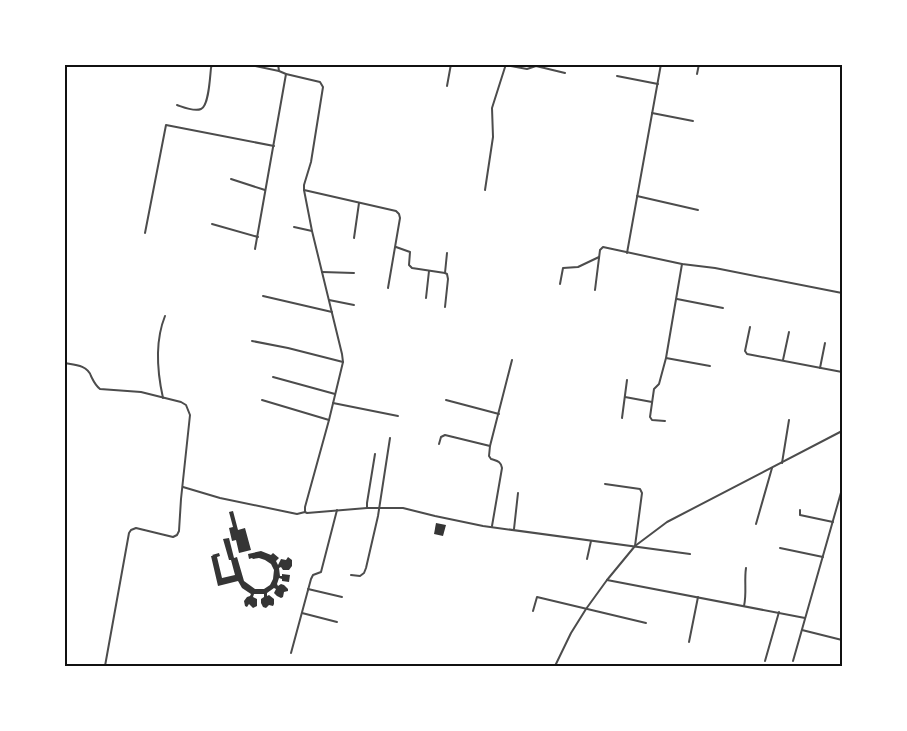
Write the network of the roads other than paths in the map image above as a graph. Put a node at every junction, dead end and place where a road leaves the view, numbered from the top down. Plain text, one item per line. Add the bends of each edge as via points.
1 (212, 64) edge
2 (246, 64) edge
3 (278, 64) edge
4 (451, 64) edge
5 (661, 64) edge
6 (699, 64) edge
7 (506, 65) edge
8 (279, 71) junction
9 (565, 74) dead end
10 (697, 74) dead end
11 (286, 75) junction
12 (617, 76) dead end
13 (658, 84) junction
14 (447, 86) dead end
15 (177, 105) dead end
16 (652, 113) junction
17 (693, 120) dead end
18 (274, 146) junction
19 (231, 179) dead end
20 (266, 190) junction
21 (304, 190) junction
22 (485, 190) dead end
23 (637, 195) junction
24 (359, 203) junction
25 (698, 210) dead end
26 (212, 224) dead end
27 (294, 227) dead end
28 (312, 231) junction
29 (144, 233) dead end
30 (258, 237) junction
31 (354, 238) dead end
32 (396, 247) junction
33 (255, 249) dead end
34 (447, 253) dead end
35 (627, 253) junction
36 (599, 257) junction
37 (682, 264) junction
38 (429, 271) junction
39 (322, 272) junction
40 (354, 273) dead end
41 (445, 273) junction
42 (560, 284) dead end
43 (388, 288) dead end
44 (595, 290) dead end
45 (843, 293) edge
46 (263, 296) dead end
47 (426, 298) dead end
48 (677, 299) junction
49 (329, 300) junction
50 (354, 305) dead end
51 (445, 308) dead end
52 (723, 308) dead end
53 (332, 312) junction
54 (165, 316) dead end
55 (750, 327) dead end
56 (789, 332) dead end
57 (252, 341) dead end
58 (825, 343) dead end
59 (666, 358) junction
60 (512, 360) dead end
61 (783, 360) junction
62 (343, 362) junction
63 (64, 363) edge
64 (710, 366) dead end
65 (820, 368) junction
66 (843, 372) edge
67 (273, 377) dead end
68 (627, 380) dead end
69 (335, 394) junction
70 (625, 396) junction
71 (163, 398) junction
72 (262, 400) dead end
73 (446, 400) dead end
74 (652, 402) junction
75 (333, 403) junction
76 (499, 414) junction
77 (398, 416) dead end
78 (622, 418) dead end
79 (329, 420) junction
80 (789, 420) dead end
81 (665, 421) dead end
82 (843, 431) edge
83 (390, 438) dead end
84 (439, 444) dead end
85 (490, 446) junction
86 (375, 454) dead end
87 (782, 463) junction
88 (772, 468) junction
89 (605, 484) dead end
90 (183, 487) junction
91 (843, 489) edge
92 (518, 494) dead end
93 (367, 508) junction
94 (379, 508) junction
95 (337, 510) junction
96 (800, 510) dead end
97 (305, 512) junction
98 (833, 522) junction
99 (756, 524) dead end
100 (492, 526) junction
101 (514, 530) junction
102 (591, 541) junction
103 (635, 546) junction
104 (780, 548) dead end
105 (690, 554) dead end
106 (823, 557) junction
107 (587, 559) dead end
108 (746, 568) dead end
109 (351, 575) dead end
110 (607, 580) junction
111 (308, 589) junction
112 (342, 597) dead end
113 (698, 597) junction
114 (744, 606) junction
115 (586, 609) junction
116 (533, 611) dead end
117 (779, 612) junction
118 (302, 613) junction
119 (805, 618) junction
120 (337, 622) dead end
121 (646, 623) dead end
122 (802, 630) junction
123 (843, 640) edge
124 (689, 642) dead end
125 (291, 653) dead end
126 (765, 661) dead end
127 (793, 661) dead end
128 (105, 666) edge
129 (555, 666) edge

1 - 15 street via 204,107 197,110
2 - 8 street
3 - 8 street
4 - 14 street
5 - 13 street
6 - 10 street
7 - 9 street via 527,69 536,66
7 - 22 street via 492,108 493,137
8 - 11 street
11 - 18 street
11 - 21 street via 320,82 323,87
12 - 13 street
13 - 16 street
16 - 17 street
16 - 23 street
18 - 20 street
18 - 29 street via 166,125
19 - 20 street
20 - 30 street
21 - 24 street
21 - 28 street
23 - 25 street
23 - 35 street
24 - 31 street
24 - 32 street via 399,214
26 - 30 street
27 - 28 street
28 - 39 street
30 - 33 street
32 - 38 street via 410,252 410,267
32 - 43 street
34 - 41 street
35 - 36 street via 603,247
35 - 37 street
36 - 42 street via 578,267 563,268
36 - 44 street
37 - 45 street
37 - 48 street
38 - 41 street
38 - 47 street
39 - 40 street
39 - 49 street
41 - 51 street
46 - 53 street
48 - 52 street
48 - 59 street
49 - 50 street
49 - 53 street
53 - 62 street
54 - 71 street via 158,351
55 - 61 street via 745,353
56 - 61 street
57 - 62 street
58 - 65 street
59 - 64 street
59 - 74 street
60 - 76 street
61 - 65 street
62 - 69 street
63 - 71 street via 88,369 100,389
65 - 66 street
67 - 69 street
68 - 70 street
69 - 75 street
70 - 74 street
70 - 78 street
71 - 90 street via 182,402 190,415
72 - 79 street
73 - 76 street
74 - 81 street via 650,418
75 - 77 street
75 - 79 street
76 - 85 street
79 - 97 street
80 - 87 street
82 - 87 street
83 - 94 street
84 - 85 street via 445,435
85 - 100 street via 489,458 502,464
86 - 93 street
87 - 88 street
88 - 99 street
88 - 103 street via 667,522
89 - 103 street via 642,492
90 - 97 street via 277,511
90 - 128 street via 177,536 136,528 129,533
91 - 98 street
92 - 101 street
93 - 94 street
93 - 95 street
94 - 100 street via 403,508
94 - 109 street via 365,571 360,576
95 - 97 street
95 - 111 street via 321,572 311,577
96 - 98 street via 800,515
98 - 106 street
100 - 101 street
101 - 102 street
102 - 103 street
102 - 107 street
103 - 105 street
103 - 110 street
104 - 106 street
106 - 119 street
108 - 114 street
110 - 113 street
110 - 115 street
111 - 112 street
111 - 118 street
113 - 114 street
113 - 124 street
114 - 117 street
115 - 116 street via 537,597
115 - 121 street
115 - 129 street
117 - 119 street
117 - 126 street
118 - 120 street
118 - 125 street
119 - 122 street
122 - 123 street
122 - 127 street

